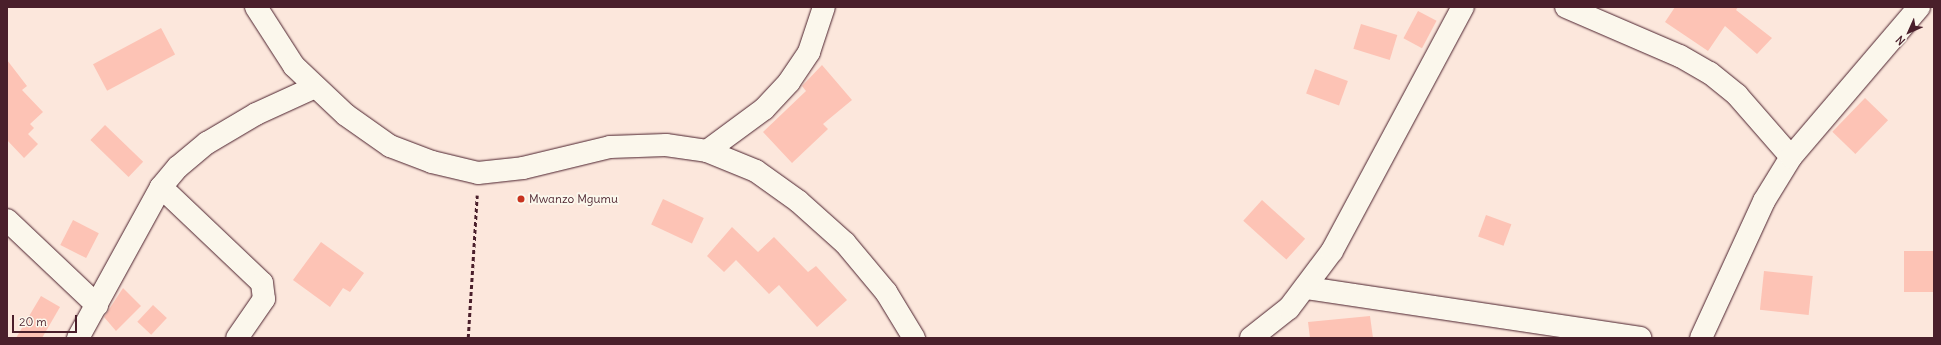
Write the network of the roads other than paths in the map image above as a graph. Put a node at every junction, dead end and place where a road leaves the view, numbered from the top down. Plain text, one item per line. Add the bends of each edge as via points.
1 (256, 7) edge
2 (824, 7) edge
3 (1463, 7) edge
4 (1566, 7) edge
5 (1919, 7) edge
6 (315, 87) junction
7 (707, 150) junction
8 (1791, 157) junction
9 (161, 187) junction
10 (7, 220) edge
11 (1307, 288) junction
12 (97, 305) junction
13 (78, 338) edge
14 (237, 338) edge
15 (914, 338) edge
16 (1251, 338) edge
17 (1640, 338) edge
18 (1701, 338) edge

1 - 6 street via 294,66
2 - 7 street via 809,52 789,82 764,109
3 - 11 street via 1332,251
4 - 8 street via 1680,56 1710,73 1737,94
5 - 8 street
6 - 7 street via 369,134 390,146 432,162 478,173 522,168 610,147 666,145
6 - 9 street via 256,114 207,143
7 - 15 street via 756,172 798,201 845,243 886,292
8 - 18 street via 1764,202
9 - 12 street
9 - 14 street via 262,283 264,299
10 - 12 street
11 - 16 street
11 - 17 street
12 - 13 street

